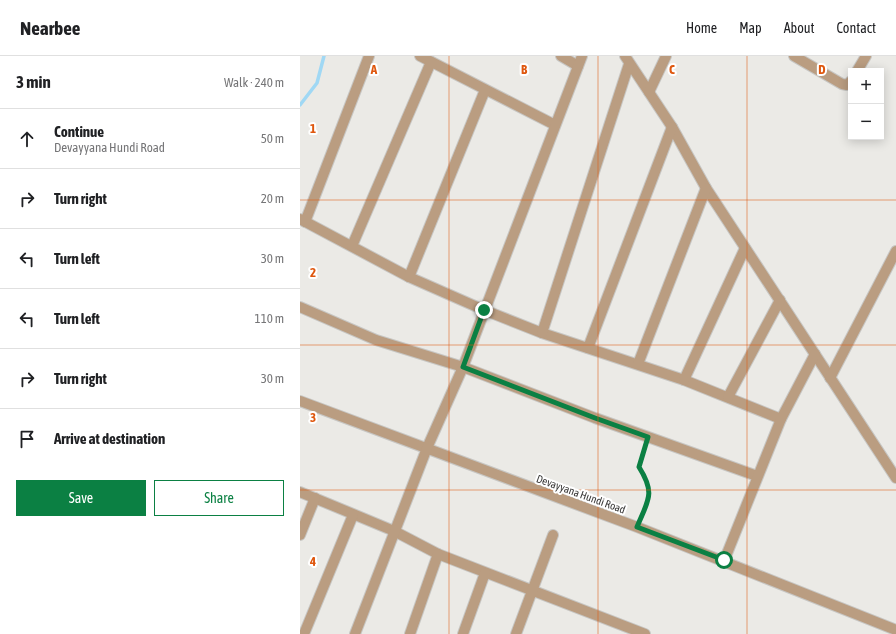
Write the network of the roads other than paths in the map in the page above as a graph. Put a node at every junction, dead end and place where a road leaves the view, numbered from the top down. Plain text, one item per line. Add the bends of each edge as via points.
1 (369, 56) edge
2 (420, 56) edge
3 (560, 56) edge
4 (666, 56) edge
5 (794, 56) edge
6 (866, 56) edge
7 (627, 60) edge
8 (580, 61) edge
9 (431, 62) junction
10 (859, 68) edge
11 (848, 84) edge
12 (485, 90) junction
13 (649, 92) junction
14 (555, 125) junction
15 (672, 127) junction
16 (706, 188) junction
17 (302, 220) edge
18 (352, 246) junction
19 (745, 248) junction
20 (896, 251) edge
21 (409, 276) junction
22 (780, 300) junction
23 (300, 307) edge
24 (484, 310) junction
25 (542, 334) junction
26 (588, 348) junction
27 (815, 354) junction
28 (638, 364) junction
29 (463, 367) junction
30 (830, 378) junction
31 (684, 380) junction
32 (728, 397) junction
33 (300, 401) edge
34 (781, 419) junction
35 (427, 448) junction
36 (757, 476) junction
37 (896, 478) edge
38 (300, 492) edge
39 (315, 498) junction
40 (353, 515) junction
41 (394, 531) junction
42 (300, 535) edge
43 (553, 535) dead end
44 (438, 554) junction
45 (724, 560) junction
46 (485, 573) junction
47 (532, 592) junction
48 (896, 630) edge
49 (304, 634) edge
50 (355, 634) edge
51 (410, 634) edge
52 (463, 634) edge
53 (516, 634) edge
54 (645, 634) edge

1 - 17 street
2 - 9 street
3 - 8 street
4 - 13 street
5 - 11 street via 842,84
6 - 10 street
7 - 13 street
7 - 25 street
8 - 14 street
9 - 12 street
9 - 18 street
12 - 14 street
12 - 21 street
13 - 15 street
14 - 24 street
15 - 16 street
15 - 26 street
16 - 19 street
16 - 28 street
17 - 18 street
18 - 21 street
19 - 22 street
19 - 31 street
20 - 30 street
21 - 24 street
22 - 27 street
22 - 32 street
23 - 29 street via 376,340
24 - 25 street
24 - 29 street
25 - 26 street
26 - 28 street
27 - 30 street
27 - 34 street
28 - 31 street
29 - 35 street
29 - 36 street
30 - 37 street
31 - 32 street
32 - 34 street
33 - 35 street, Devayyana Hundi Road
34 - 36 street
35 - 41 street
35 - 45 street, Devayyana Hundi Road
36 - 45 street
38 - 39 street
39 - 40 street
39 - 42 street
40 - 41 street
40 - 49 street
41 - 44 street
41 - 50 street
43 - 47 street
44 - 46 street
44 - 51 street
45 - 48 street, Devayyana Hundi Road
46 - 47 street
46 - 52 street
47 - 53 street
47 - 54 street

